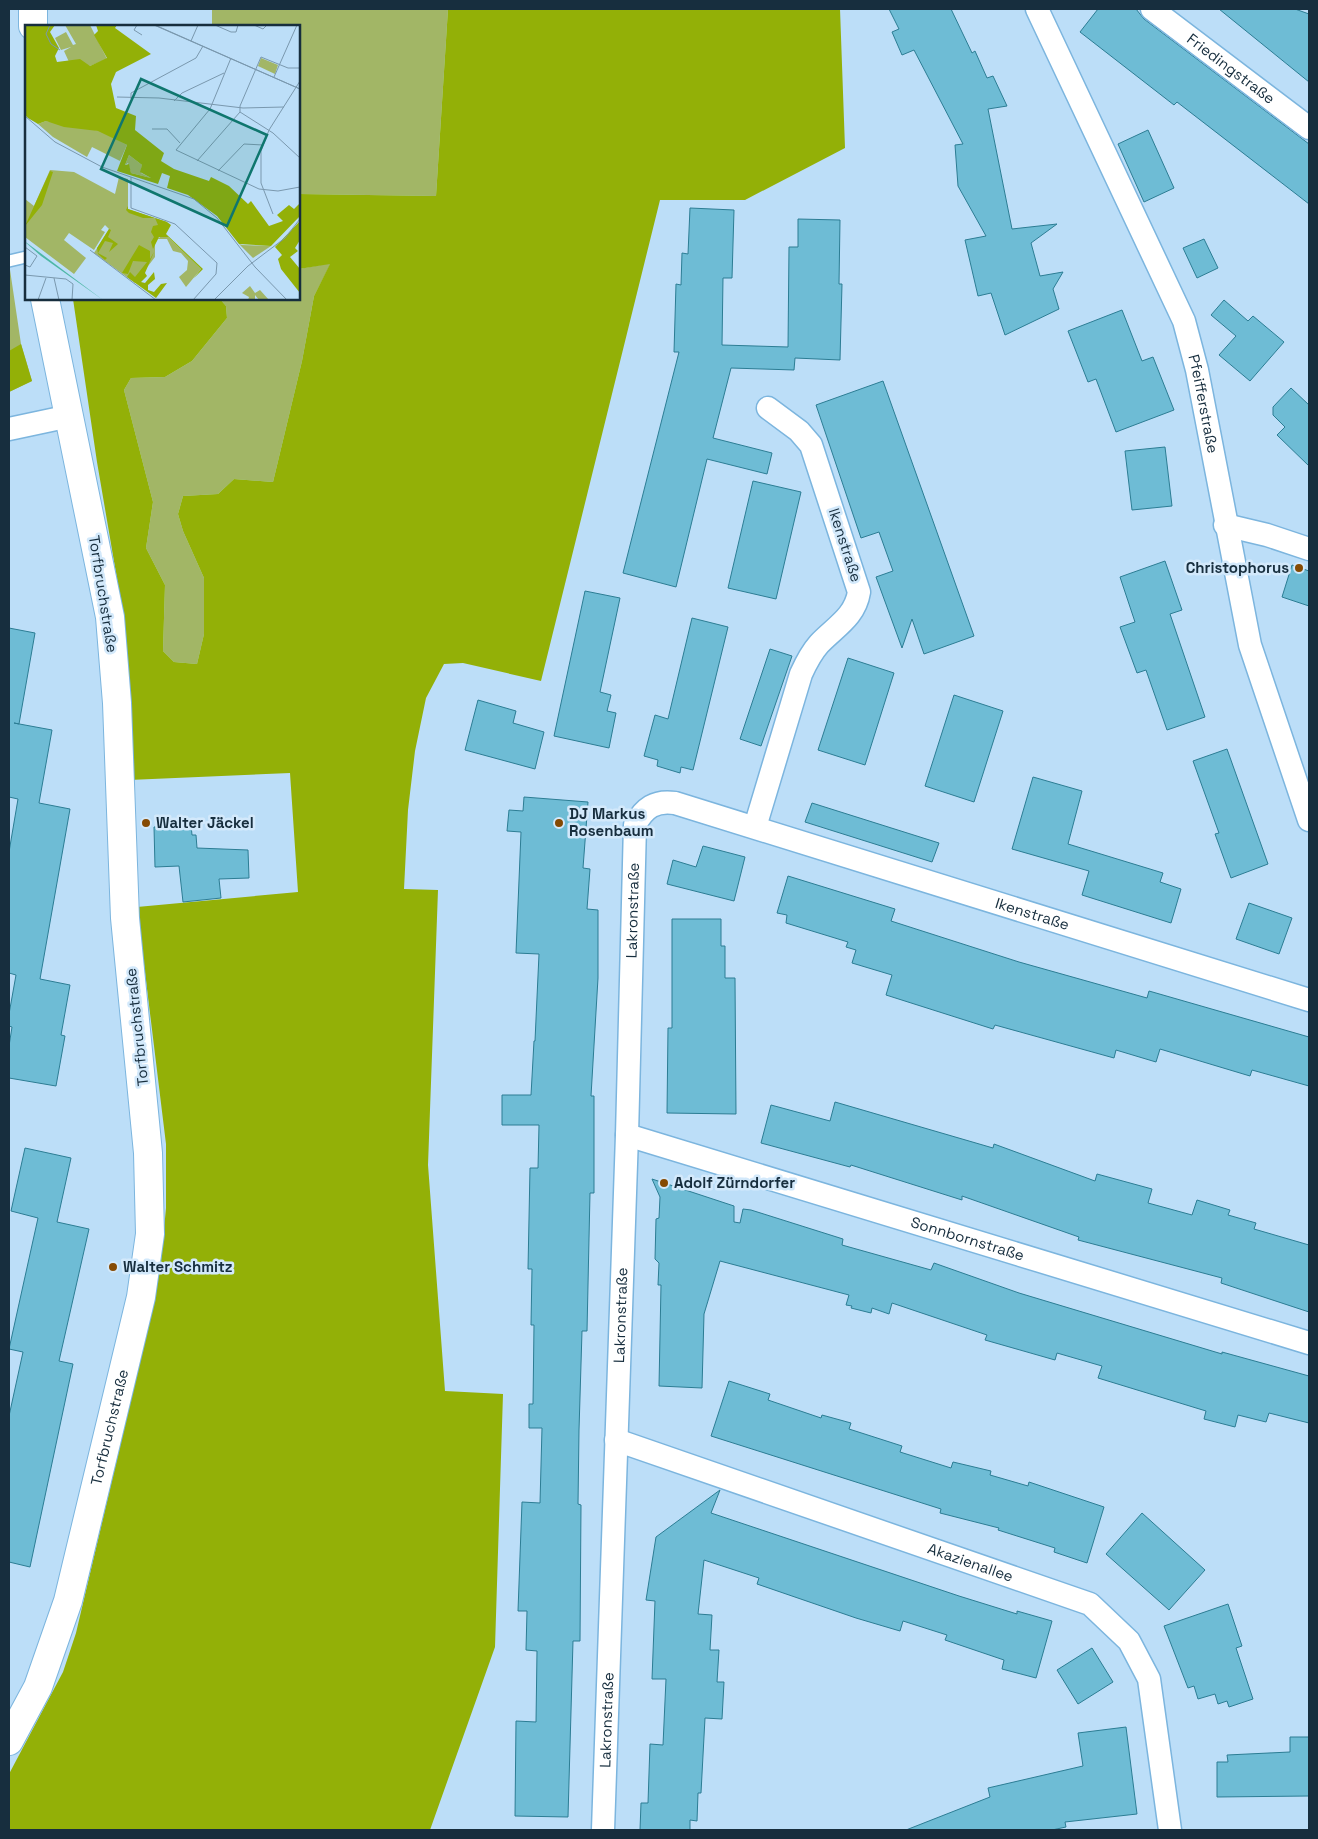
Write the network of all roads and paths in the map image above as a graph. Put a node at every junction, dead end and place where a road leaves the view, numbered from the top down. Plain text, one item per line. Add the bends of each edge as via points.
1 (34, 9) edge
2 (1037, 9) edge
3 (1152, 9) edge
4 (33, 25) edge
5 (1309, 128) edge
6 (25, 257) edge
7 (9, 261) edge
8 (45, 300) edge
9 (768, 408) dead end
10 (70, 416) junction
11 (9, 429) edge
12 (1226, 525) junction
13 (1309, 549) edge
14 (650, 806) joint
15 (1309, 820) edge
16 (755, 827) junction
17 (1309, 1000) edge
18 (627, 1135) junction
19 (1309, 1343) edge
20 (616, 1440) junction
21 (9, 1740) edge
22 (603, 1830) edge
23 (1170, 1830) edge

1 - 4 main road
2 - 12 street, Pfeifferstraße via 1184,321 1197,370
3 - 5 street, Friedingstraße
6 - 7 lane
8 - 10 main road, Torfbruchstraße
9 - 16 street, Ikenstraße via 799,431 811,445 859,592 852,613 819,644 801,674
10 - 11 street
10 - 21 main road, Torfbruchstraße via 110,618 117,702 125,918 148,1153 150,1234 141,1297 68,1602 38,1687
12 - 13 street
12 - 15 street, Pfeifferstraße via 1250,645
14 - 16 street, Ikenstraße via 662,801 675,803
14 - 18 street, Lakronstraße via 642,812 635,825
16 - 17 street, Ikenstraße
18 - 19 street, Sonnbornstraße
18 - 20 street, Lakronstraße
20 - 22 street, Lakronstraße
20 - 23 street, Akazienallee via 1090,1604 1129,1641 1149,1679

